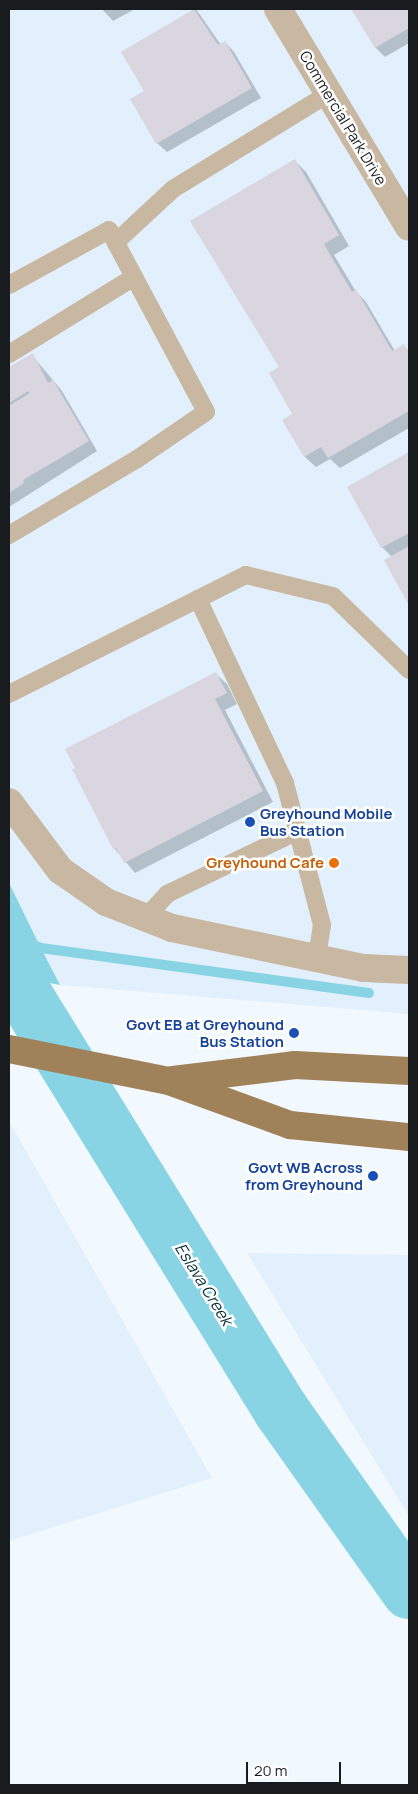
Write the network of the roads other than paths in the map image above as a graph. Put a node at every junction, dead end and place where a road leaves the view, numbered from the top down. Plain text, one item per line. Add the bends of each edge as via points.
1 (278, 9) edge
2 (328, 94) junction
3 (409, 226) edge
4 (116, 242) junction
5 (134, 277) junction
6 (9, 285) edge
7 (9, 354) edge
8 (9, 535) edge
9 (198, 599) junction
10 (409, 670) edge
11 (9, 694) edge
12 (9, 802) edge
13 (298, 832) junction
14 (146, 918) junction
15 (318, 958) junction
16 (409, 970) edge
17 (9, 1049) edge
18 (409, 1070) edge
19 (169, 1081) junction
20 (409, 1137) edge

1 - 2 street, Commercial Park Drive
2 - 3 street, Commercial Park Drive
2 - 4 lane via 173,189
4 - 5 lane
4 - 6 lane via 109,230
5 - 7 lane
5 - 8 lane via 206,412 137,459
9 - 10 lane via 246,575 333,596
9 - 11 lane
9 - 13 lane via 285,782
12 - 14 street via 60,870 106,902
13 - 14 lane via 167,894
13 - 15 lane via 322,925
14 - 15 street via 172,928
15 - 16 street via 362,968
17 - 19 main road
18 - 19 main road via 294,1065
19 - 20 main road via 290,1125

